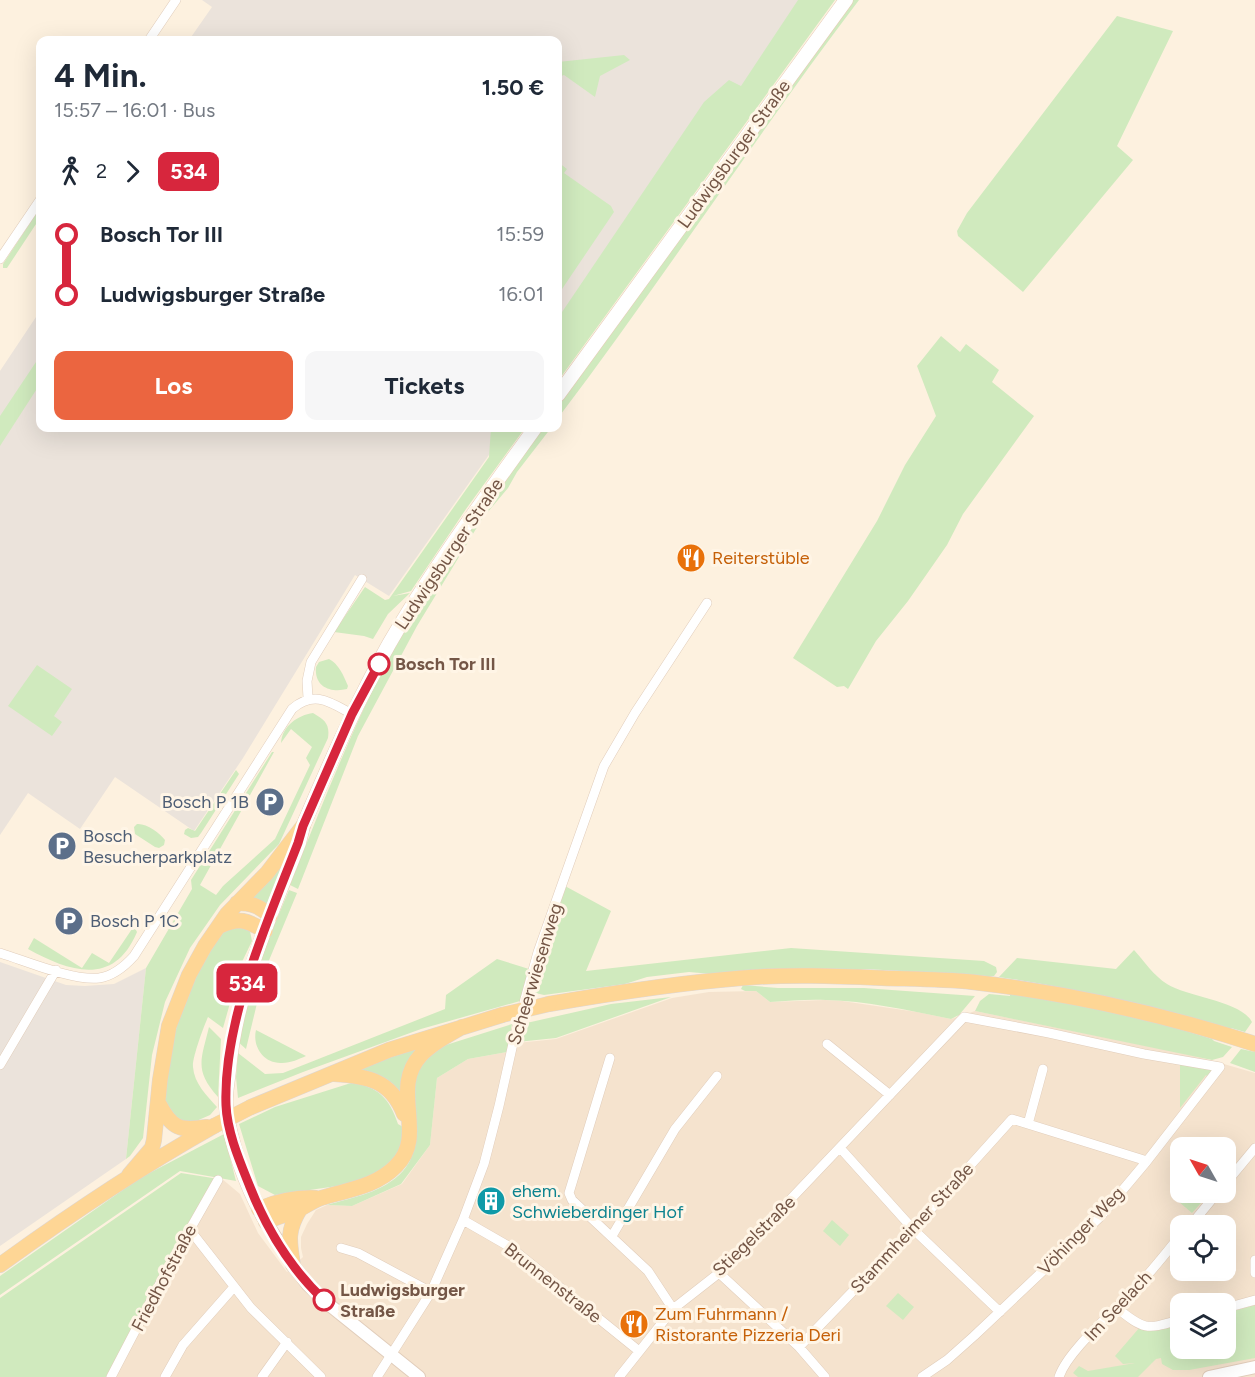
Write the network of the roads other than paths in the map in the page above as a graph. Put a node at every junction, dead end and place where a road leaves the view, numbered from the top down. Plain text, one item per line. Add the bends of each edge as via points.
1 (176, 0) edge
2 (846, 0) edge
3 (152, 36) edge
4 (36, 206) edge
5 (0, 259) edge
6 (562, 390) edge
7 (532, 432) edge
8 (362, 579) dead end
9 (707, 603) dead end
10 (308, 698) junction
11 (352, 714) junction
12 (303, 826) junction
13 (237, 903) junction
14 (270, 916) junction
15 (220, 926) junction
16 (265, 931) junction
17 (0, 952) edge
18 (56, 970) junction
19 (462, 1027) junction
20 (827, 1044) dead end
21 (1255, 1044) edge
22 (610, 1059) dead end
23 (0, 1065) edge
24 (1221, 1067) joint
25 (1043, 1069) dead end
26 (332, 1073) junction
27 (717, 1076) dead end
28 (890, 1095) junction
29 (159, 1104) junction
30 (1028, 1124) junction
31 (214, 1126) junction
32 (409, 1126) junction
33 (841, 1149) junction
34 (1255, 1149) edge
35 (1147, 1161) junction
36 (1236, 1171) edge
37 (129, 1175) junction
38 (218, 1180) dead end
39 (319, 1199) junction
40 (1209, 1203) edge
41 (300, 1209) junction
42 (262, 1215) junction
43 (1199, 1215) edge
44 (463, 1220) junction
45 (913, 1229) junction
46 (190, 1230) junction
47 (612, 1236) junction
48 (1170, 1247) edge
49 (341, 1248) dead end
50 (1255, 1260) edge
51 (0, 1265) edge
52 (293, 1265) junction
53 (719, 1273) junction
54 (1255, 1273) edge
55 (234, 1287) junction
56 (431, 1292) junction
57 (1255, 1300) edge
58 (1236, 1305) edge
59 (1117, 1308) junction
60 (673, 1309) junction
61 (1000, 1312) junction
62 (1170, 1322) edge
63 (287, 1342) junction
64 (799, 1347) junction
65 (639, 1351) junction
66 (392, 1356) junction
67 (1255, 1367) edge
68 (111, 1377) edge
69 (165, 1377) edge
70 (262, 1377) edge
71 (321, 1377) edge
72 (377, 1377) edge
73 (418, 1377) edge
74 (619, 1377) edge
75 (825, 1377) edge
76 (922, 1377) edge
77 (1059, 1377) edge
78 (1209, 1377) edge

1 - 3 street
2 - 6 main road, Ludwigsburger Straße
4 - 5 street
7 - 11 main road, Ludwigsburger Straße via 422,591
8 - 10 street via 311,662
9 - 44 street, Scheerwiesenweg via 604,766 537,952 484,1164
10 - 11 street via 321,699
10 - 18 street via 292,709 134,956 123,967 100,978
11 - 12 main road, Ludwigsburger Straße
12 - 13 main road via 267,873
12 - 14 main road, Ludwigsburger Straße
13 - 14 main road via 254,905
13 - 15 main road
14 - 16 main road, Ludwigsburger Straße
15 - 16 main road via 238,920
15 - 29 main road via 189,975 175,1009 163,1056
16 - 42 main road, Ludwigsburger Straße via 237,1016 226,1106 232,1135
17 - 18 street
18 - 23 street
19 - 21 main road, bridge via 549,1004 675,984 818,975 972,982 1072,997 1127,1008
19 - 26 main road
19 - 32 main road via 427,1049 414,1063 406,1082
20 - 28 street
22 - 47 street via 569,1193
24 - 28 street, Stiegelstraße via 964,1017
24 - 35 street, Vöhinger Weg
25 - 30 street
26 - 31 main road, bridge
26 - 32 main road via 381,1084 396,1098
27 - 47 street via 675,1129
28 - 33 street, Stiegelstraße
29 - 31 main road via 165,1117 180,1128
29 - 37 main road via 152,1148
30 - 35 street, Stammheimer Straße
30 - 45 street, Stammheimer Straße via 1012,1119
31 - 37 main road
32 - 39 main road via 410,1137 397,1166 364,1186
33 - 45 street
33 - 53 street, Stiegelstraße
34 - 36 street
35 - 61 street, Vöhinger Weg via 1100,1217
37 - 51 main road
38 - 46 street, Friedhofstraße
39 - 41 main road
39 - 42 main road via 286,1200
40 - 43 street
41 - 42 main road
41 - 52 main road via 289,1236
42 - 52 street, Ludwigsburger Straße
44 - 56 street, Scheerwiesenweg
44 - 65 street, Brunnenstraße via 510,1247
45 - 61 street
45 - 64 street, Stammheimer Straße
46 - 55 street
46 - 68 street, Friedhofstraße
47 - 60 street via 648,1270
48 - 59 street, Im Seelach
49 - 56 street
50 - 54 street
52 - 66 street, Ludwigsburger Straße via 327,1303
53 - 60 street, Stiegelstraße
53 - 64 street
55 - 63 street
55 - 69 street via 183,1345
56 - 66 street, Scheerwiesenweg
57 - 58 street
59 - 62 street via 1147,1327
59 - 77 street, Im Seelach via 1061,1368
60 - 65 street, Stiegelstraße
61 - 76 street, Vöhinger Weg
63 - 70 street
63 - 71 street
64 - 75 street
65 - 74 street, Stiegelstraße
66 - 72 street, Scheerwiesenweg
66 - 73 street, Ludwigsburger Straße
67 - 78 street

